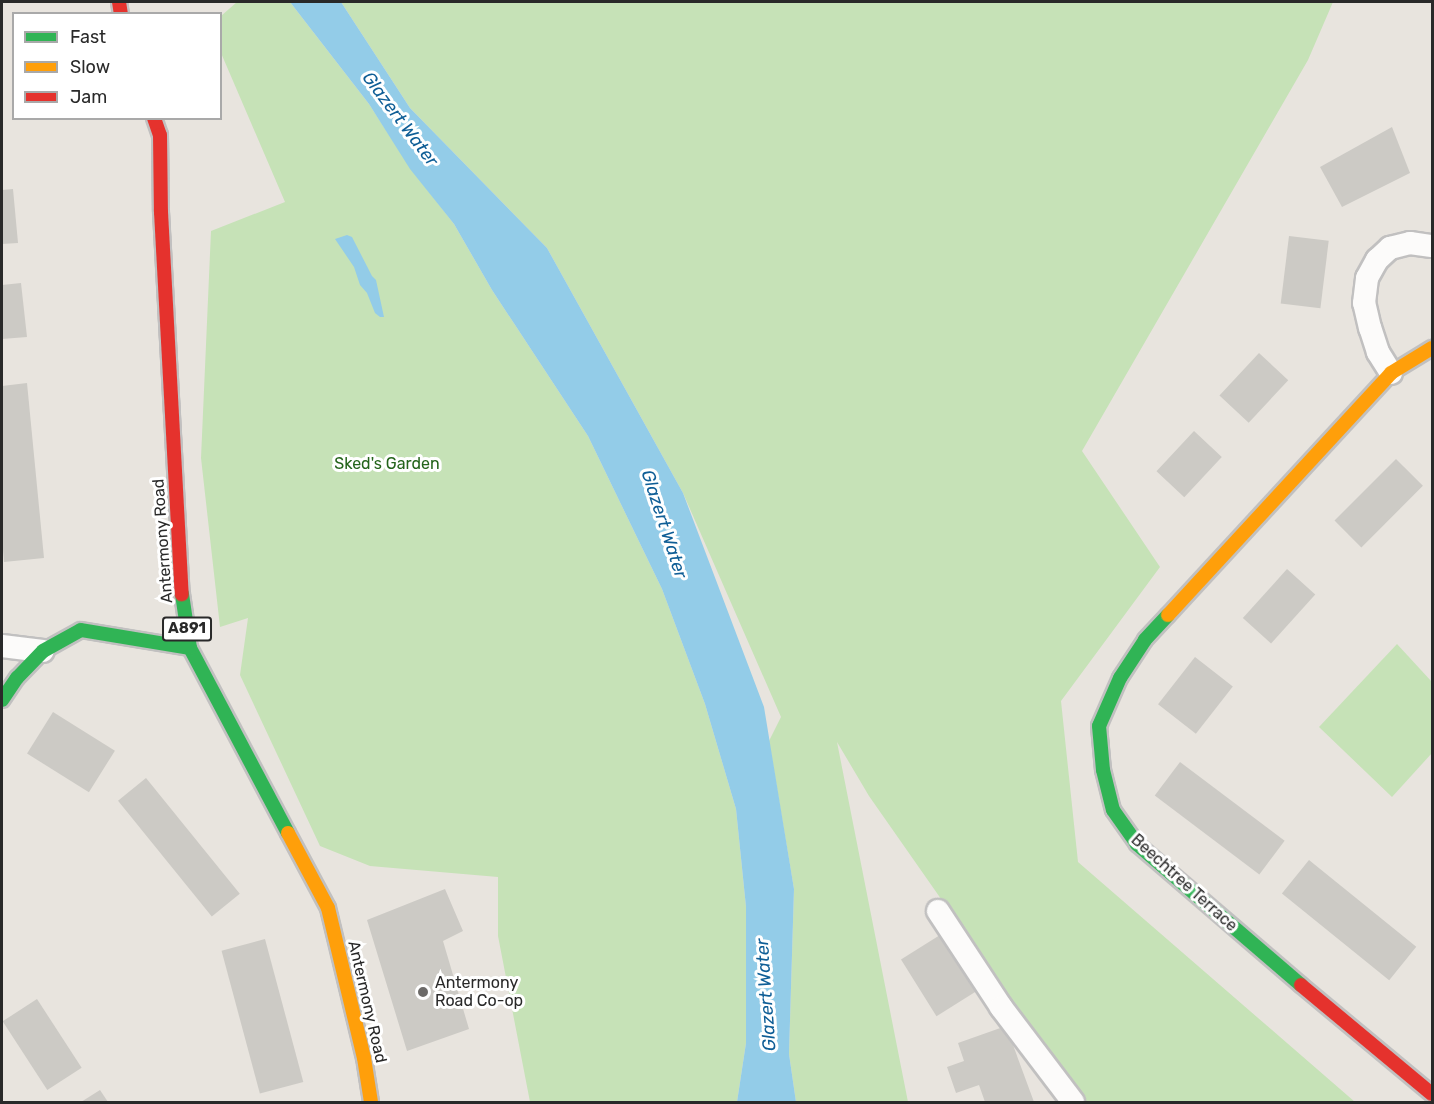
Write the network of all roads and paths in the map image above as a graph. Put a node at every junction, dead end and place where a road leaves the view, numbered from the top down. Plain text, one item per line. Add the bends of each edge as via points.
1 (155, 120) edge
2 (1432, 246) edge
3 (1432, 348) edge
4 (1391, 373) junction
5 (2, 646) edge
6 (190, 648) junction
7 (43, 651) junction
8 (2, 700) edge
9 (938, 911) dead end
10 (1432, 1094) edge
11 (371, 1102) edge
12 (1073, 1102) edge

1 - 6 street, Antermony Road / A891 via 160,135 180,582
2 - 4 lane via 1410,243 1390,248 1377,260 1367,278 1364,303 1370,328
3 - 4 street, Beechtree Terrace
4 - 10 street, Beechtree Terrace via 1145,640 1120,678 1099,726 1103,770 1113,810 1137,844
5 - 7 lane
6 - 7 street via 81,630
6 - 11 street, Antermony Road / A891 via 328,908
7 - 8 street
9 - 12 lane via 1001,1007

